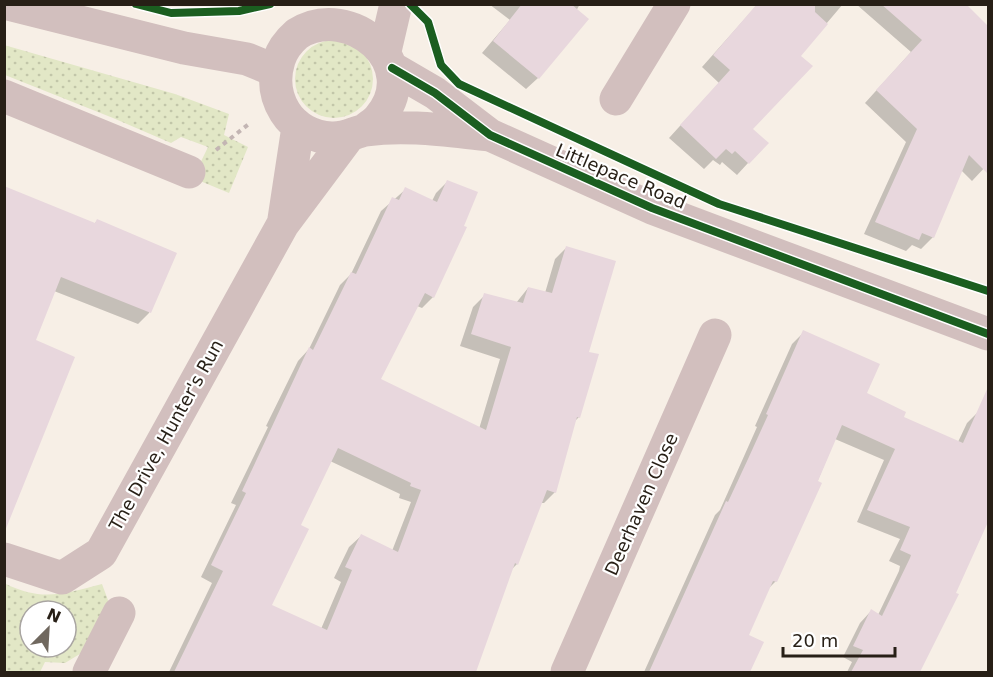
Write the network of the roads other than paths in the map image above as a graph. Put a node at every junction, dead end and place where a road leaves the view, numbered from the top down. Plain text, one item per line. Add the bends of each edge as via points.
1 (8, 4) edge
2 (396, 4) edge
3 (674, 4) edge
4 (339, 13) edge
5 (389, 59) junction
6 (277, 86) junction
7 (4, 96) edge
8 (616, 99) dead end
9 (298, 127) junction
10 (356, 134) junction
11 (490, 135) junction
12 (189, 172) road end
13 (283, 224) junction
14 (988, 334) edge
15 (715, 335) dead end
16 (4, 559) edge
17 (119, 613) dead end
18 (89, 672) edge
19 (567, 672) edge

1 - 6 street via 184,48 247,59
2 - 5 street
3 - 8 street
4 - 5 street via 376,39
4 - 6 street via 302,30 289,41 280,55
5 - 10 street via 393,86 388,103 379,118
5 - 11 street, Littlepace Road
6 - 9 street via 287,115
7 - 12 street
9 - 10 street via 331,138
9 - 13 street, The Drive, Hunter's Run
10 - 11 street, Littlepace Road via 416,128
10 - 13 street, The Drive, Hunter's Run
11 - 14 street, Littlepace Road via 652,208
13 - 16 street, The Drive, Hunter's Run via 101,554 62,578
15 - 19 street, Deerhaven Close
17 - 18 street

